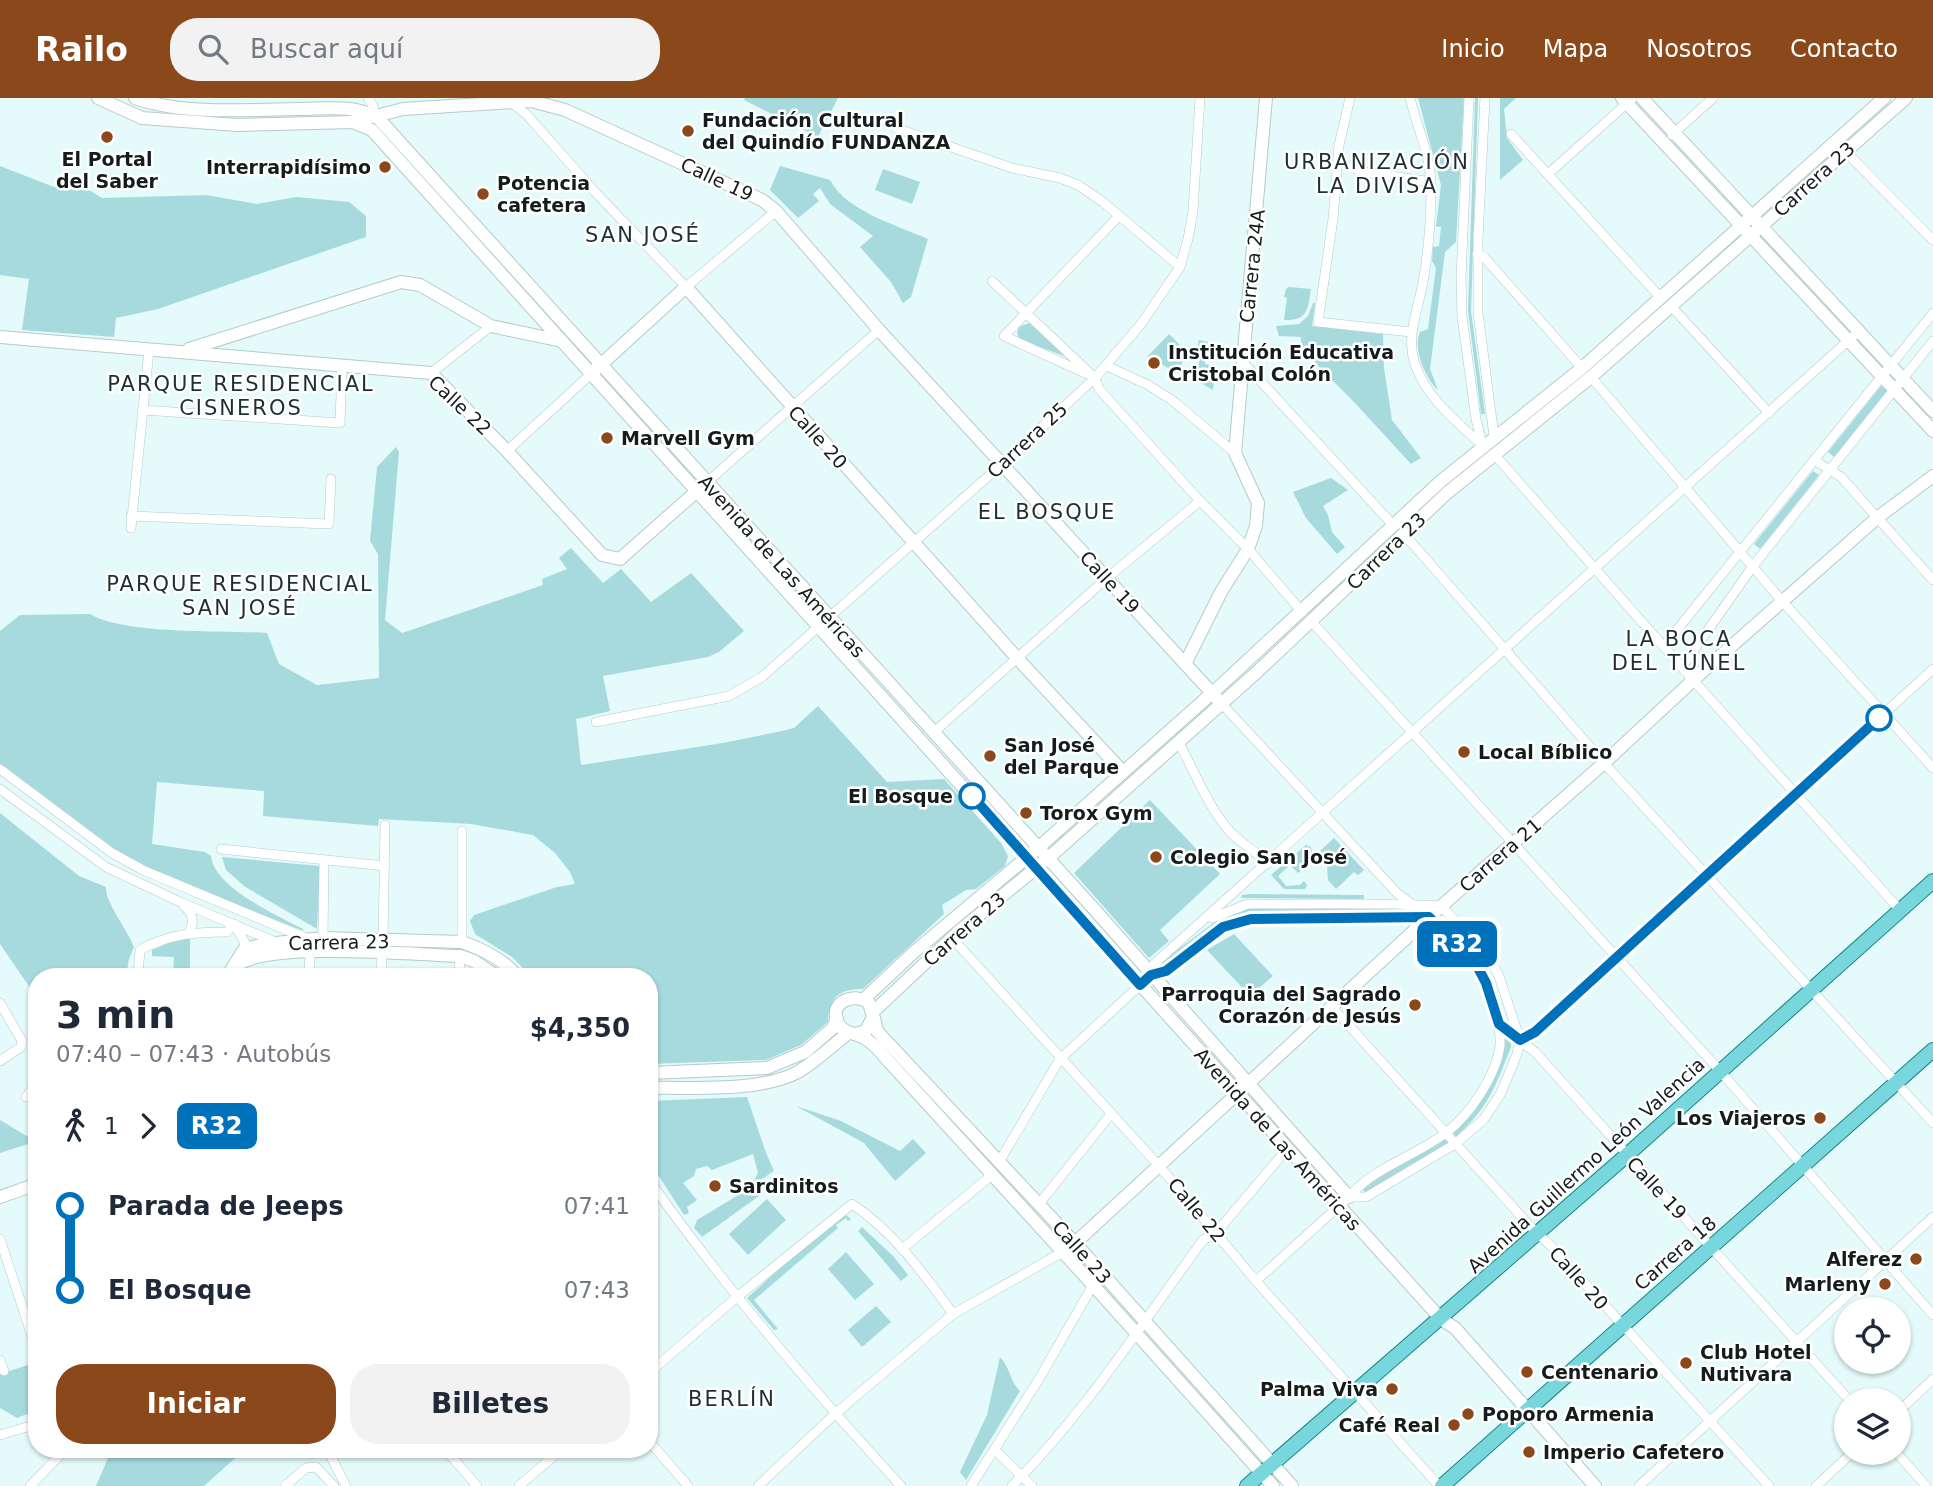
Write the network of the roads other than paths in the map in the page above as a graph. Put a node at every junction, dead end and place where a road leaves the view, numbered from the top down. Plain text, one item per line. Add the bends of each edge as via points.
1 (98, 98) edge
2 (368, 98) edge
3 (1200, 98) edge
4 (1266, 98) edge
5 (1350, 98) edge
6 (1410, 98) edge
7 (1469, 98) edge
8 (1485, 98) edge
9 (1642, 98) edge
10 (1713, 98) edge
11 (1884, 98) edge
12 (1906, 98) edge
13 (141, 100) edge
14 (1627, 100) edge
15 (512, 103) junction
16 (374, 116) junction
17 (142, 118) junction
18 (353, 122) junction
19 (896, 128) dead end
20 (1675, 132) junction
21 (1511, 134) dead end
22 (1663, 143) junction
23 (1845, 151) junction
24 (1358, 171) dead end
25 (1548, 174) junction
26 (1431, 182) junction
27 (776, 211) junction
28 (1751, 215) junction
29 (1118, 217) junction
30 (1740, 226) junction
31 (1762, 226) junction
32 (1750, 237) junction
33 (1933, 240) edge
34 (1477, 254) junction
35 (1180, 267) junction
36 (992, 281) dead end
37 (686, 287) junction
38 (1660, 297) junction
39 (1671, 306) junction
40 (1026, 312) junction
41 (1933, 313) edge
42 (491, 326) junction
43 (879, 330) junction
44 (1859, 331) junction
45 (1411, 332) junction
46 (0, 337) edge
47 (562, 341) junction
48 (1933, 341) edge
49 (1848, 342) junction
50 (149, 350) junction
51 (182, 352) junction
52 (1242, 361) junction
53 (1890, 365) junction
54 (342, 366) junction
55 (1107, 366) junction
56 (596, 368) junction
57 (1581, 368) junction
58 (431, 373) junction
59 (1881, 376) junction
60 (1591, 377) junction
61 (1095, 378) junction
62 (1904, 379) junction
63 (1894, 390) junction
64 (792, 407) junction
65 (142, 410) junction
66 (1933, 411) edge
67 (1769, 413) junction
68 (1933, 431) edge
69 (1494, 436) junction
70 (1482, 445) junction
71 (507, 450) junction
72 (1235, 453) junction
73 (1494, 454) junction
74 (1814, 460) junction
75 (1002, 464) junction
76 (1830, 468) junction
77 (1933, 476) edge
78 (331, 479) dead end
79 (702, 486) junction
80 (1685, 488) junction
81 (1200, 501) junction
82 (131, 516) junction
83 (1877, 518) junction
84 (1393, 526) junction
85 (131, 528) dead end
86 (1404, 534) junction
87 (913, 543) junction
88 (1248, 549) junction
89 (1739, 551) junction
90 (1753, 566) junction
91 (1595, 569) junction
92 (1107, 578) junction
93 (1933, 580) edge
94 (1782, 601) junction
95 (1302, 612) junction
96 (829, 619) junction
97 (1312, 622) junction
98 (819, 628) junction
99 (1664, 646) junction
100 (1505, 650) junction
101 (1017, 658) junction
102 (1185, 664) junction
103 (1682, 667) junction
104 (1933, 669) edge
105 (1693, 680) junction
106 (1216, 698) junction
107 (1884, 713) junction
108 (596, 722) dead end
109 (933, 733) junction
110 (1412, 733) junction
111 (1178, 741) junction
112 (1604, 763) junction
113 (1933, 768) edge
114 (0, 769) edge
115 (1123, 772) junction
116 (0, 789) edge
117 (1796, 795) junction
118 (1323, 813) junction
119 (385, 825) dead end
120 (463, 831) dead end
121 (1514, 843) junction
122 (1038, 848) junction
123 (220, 849) dead end
124 (1027, 857) junction
125 (1047, 858) junction
126 (324, 861) junction
127 (1267, 864) junction
128 (385, 866) junction
129 (1036, 868) junction
130 (1707, 874) junction
131 (1933, 881) edge
132 (180, 902) junction
133 (1224, 902) junction
134 (1248, 904) junction
135 (1412, 904) junction
136 (1441, 906) junction
137 (1900, 911) junction
138 (1429, 917) junction
139 (234, 924) junction
140 (189, 932) junction
141 (952, 938) junction
142 (462, 942) junction
143 (1180, 942) junction
144 (276, 943) junction
145 (315, 943) junction
146 (383, 947) junction
147 (243, 951) junction
148 (460, 956) junction
149 (1616, 956) junction
150 (139, 968) edge
151 (233, 968) edge
152 (235, 968) edge
153 (310, 968) edge
154 (382, 968) edge
155 (459, 968) edge
156 (484, 968) edge
157 (507, 968) edge
158 (1151, 975) junction
159 (1140, 985) junction
160 (1811, 990) junction
161 (864, 999) junction
162 (0, 1003) edge
163 (1333, 1008) junction
164 (873, 1015) junction
165 (837, 1019) junction
166 (1499, 1024) junction
167 (852, 1033) junction
168 (1520, 1040) junction
169 (1933, 1050) edge
170 (1060, 1059) junction
171 (0, 1061) edge
172 (1720, 1072) junction
173 (658, 1073) edge
174 (1897, 1083) junction
175 (1249, 1084) junction
176 (658, 1088) edge
177 (28, 1094) edge
178 (1238, 1095) junction
179 (26, 1097) dead end
180 (1111, 1114) junction
181 (1933, 1123) edge
182 (1446, 1133) junction
183 (1455, 1144) junction
184 (1287, 1149) junction
185 (1628, 1155) junction
186 (999, 1162) junction
187 (1803, 1166) junction
188 (1160, 1167) junction
189 (992, 1175) junction
190 (28, 1190) edge
191 (658, 1192) edge
192 (0, 1197) edge
193 (1349, 1197) junction
194 (1039, 1204) junction
195 (1338, 1206) junction
196 (1933, 1217) edge
197 (1216, 1233) junction
198 (1537, 1234) junction
199 (0, 1240) edge
200 (1075, 1243) junction
201 (1711, 1247) junction
202 (902, 1249) junction
203 (1063, 1252) junction
204 (1886, 1261) junction
205 (1256, 1281) junction
206 (1093, 1285) junction
207 (737, 1297) junction
208 (953, 1314) junction
209 (1933, 1315) edge
210 (1441, 1319) junction
211 (1143, 1321) junction
212 (28, 1324) edge
213 (1622, 1325) junction
214 (1136, 1333) junction
215 (1799, 1343) junction
216 (0, 1360) edge
217 (658, 1365) edge
218 (4, 1371) dead end
219 (1933, 1379) edge
220 (1838, 1388) edge
221 (1356, 1393) junction
222 (1911, 1400) edge
223 (1527, 1410) junction
224 (835, 1414) junction
225 (1711, 1421) junction
226 (28, 1427) edge
227 (0, 1435) edge
228 (995, 1450) junction
229 (658, 1451) edge
230 (57, 1458) edge
231 (332, 1458) edge
232 (453, 1458) edge
233 (552, 1458) edge
234 (1839, 1465) edge
235 (1907, 1465) edge
236 (1267, 1469) junction
237 (1022, 1476) junction
238 (30, 1486) edge
239 (285, 1486) edge
240 (334, 1486) edge
241 (346, 1486) edge
242 (477, 1486) edge
243 (519, 1486) edge
244 (688, 1486) edge
245 (758, 1486) edge
246 (901, 1486) edge
247 (971, 1486) edge
248 (1012, 1486) edge
249 (1032, 1486) edge
250 (1247, 1486) edge
251 (1273, 1486) edge
252 (1292, 1486) edge
253 (1441, 1486) edge
254 (1595, 1486) edge
255 (1639, 1486) edge
256 (1769, 1486) edge
257 (1816, 1486) edge
258 (1926, 1486) edge

1 - 17 main road
2 - 16 street
3 - 35 street, Carrera 25 via 1194,211
4 - 52 main road, Carrera 24A
5 - 45 street via 1339,145 1318,322
6 - 26 street
7 - 70 street via 1462,304
8 - 34 street
9 - 20 main road
10 - 20 street
11 - 28 main road, Carrera 23
12 - 23 main road, Carrera 23
13 - 16 main road via 235,110 346,108
13 - 17 main road
14 - 22 main road
14 - 25 street
15 - 16 main road, Calle 19 via 403,109
15 - 27 main road, Calle 19 via 531,101 565,110 762,200
15 - 37 street, Calle 20
16 - 18 main road, Calle 19
16 - 56 main road, Avenida de Las Américas
17 - 18 main road via 237,124
18 - 47 main road, Avenida de Las Américas via 372,130
19 - 29 street via 1012,168 1069,181
20 - 22 street
20 - 28 main road
21 - 25 street
22 - 30 main road
23 - 31 main road, Carrera 23
23 - 33 street
24 - 26 street
25 - 38 street
26 - 45 street via 1425,272
27 - 37 street
27 - 43 main road, Calle 19
28 - 30 main road, Carrera 23
28 - 31 main road
29 - 35 street
29 - 40 street
30 - 32 main road
30 - 38 main road, Carrera 23
31 - 32 main road, Carrera 23
31 - 44 main road
32 - 39 main road, Carrera 23
32 - 49 main road
34 - 57 street
34 - 69 street via 1478,313
35 - 55 street, Carrera 25
36 - 40 street
37 - 56 main road
37 - 64 main road, Calle 20
38 - 57 main road, Carrera 23
39 - 60 main road, Carrera 23
39 - 67 street
40 - 61 street
40 - 61 street via 1004,336
41 - 53 street
42 - 47 main road
42 - 51 main road via 420,285 401,282
42 - 58 street
43 - 64 street
43 - 75 main road, Calle 19
44 - 49 street
44 - 53 main road
45 - 70 street via 1415,365 1432,397
46 - 50 main road, Calle 22
47 - 56 main road, Avenida de Las Américas
48 - 62 street
49 - 59 main road
49 - 67 street
50 - 51 main road, Calle 22
50 - 65 street
51 - 54 main road, Calle 22
52 - 72 main road, Carrera 24A
52 - 84 street
53 - 59 street
53 - 62 main road
54 - 58 main road, Calle 22
54 - 65 street via 340,423
55 - 61 street, Carrera 25
55 - 72 street via 1172,400
56 - 71 street
56 - 79 main road, Avenida de Las Américas
57 - 69 main road, Carrera 23
58 - 71 main road, Calle 22
59 - 63 main road
59 - 74 street
60 - 73 main road, Carrera 23
60 - 80 street
61 - 75 street, Carrera 25
61 - 81 street via 1099,389
62 - 63 street
62 - 66 main road
63 - 68 main road
63 - 76 street
64 - 79 street
64 - 87 main road, Calle 20
65 - 82 street
67 - 80 street
69 - 70 main road, Carrera 23
70 - 84 main road, Carrera 23
71 - 79 main road, Calle 22 via 602,555 620,559
72 - 88 main road, Carrera 24A via 1258,503
73 - 86 main road, Carrera 23
73 - 91 street
74 - 76 street
74 - 89 street
75 - 87 street, Carrera 25
75 - 92 main road, Calle 19
76 - 83 street
76 - 90 street
77 - 83 main road, Carrera 21
78 - 82 street via 329,524
79 - 96 main road, Avenida de Las Américas
79 - 98 main road, Avenida de Las Américas
80 - 89 street
80 - 91 street
81 - 88 street
81 - 92 street
82 - 85 street
83 - 93 street
83 - 94 main road, Carrera 21
84 - 95 main road, Carrera 23
86 - 97 main road, Carrera 23
86 - 100 street
87 - 96 street, Carrera 25
87 - 101 main road, Calle 20
88 - 95 street
88 - 102 main road, Carrera 24A via 1220,592
89 - 90 street
89 - 99 street
90 - 94 street
90 - 103 street
91 - 99 street
91 - 100 street
92 - 101 street
92 - 102 main road, Calle 19
94 - 105 main road, Carrera 21
94 - 107 street
95 - 106 main road, Carrera 23
96 - 98 street, Carrera 25
96 - 109 main road, Avenida de Las Américas
97 - 106 main road, Carrera 23
97 - 110 street
98 - 108 street, Carrera 25 via 762,677 729,696
98 - 124 main road, Avenida de Las Américas
99 - 103 street
100 - 110 street
100 - 112 street
101 - 109 street
101 - 115 main road, Calle 20
102 - 106 main road, Calle 19
103 - 105 street
104 - 107 street
105 - 112 main road, Carrera 21
105 - 117 street
106 - 111 main road, Carrera 23
106 - 115 main road, Carrera 23
106 - 118 street, Calle 19
107 - 113 street
107 - 117 street
109 - 122 main road, Avenida de Las Américas
110 - 118 street
110 - 121 street
111 - 125 main road, Carrera 23
111 - 127 street via 1228,831
112 - 121 main road, Carrera 21
112 - 130 street
114 - 145 street via 112,853 145,872
115 - 122 main road, Carrera 23
116 - 132 street via 106,867
117 - 130 street
117 - 137 street
118 - 127 street
118 - 135 street, Calle 19
119 - 128 street
120 - 142 street
121 - 136 main road, Carrera 21
121 - 149 street
122 - 124 main road, Carrera 23
122 - 125 main road, Avenida de Las Américas
123 - 126 street
124 - 129 main road, Avenida de Las Américas
124 - 161 main road, Carrera 23
125 - 129 main road, Carrera 23
125 - 158 main road, Avenida de Las Américas
126 - 128 street
126 - 145 street
127 - 133 street
128 - 146 street
129 - 141 main road, Carrera 23
129 - 159 main road, Avenida de Las Américas
130 - 149 street
130 - 160 street
131 - 137 main road, Avenida Guillermo León Valencia
132 - 139 street
132 - 140 street via 191,912
133 - 134 street
133 - 143 street
134 - 135 street
134 - 143 street via 1218,914
135 - 136 street
135 - 138 street, Calle 19
136 - 138 main road, Carrera 21
136 - 168 street via 1486,952 1507,995
137 - 160 main road, Avenida Guillermo León Valencia
138 - 158 street via 1251,919 1223,927 1166,971
138 - 163 main road, Carrera 21
138 - 166 street, Calle 19 via 1474,960
139 - 140 street via 227,932
139 - 144 street
139 - 147 street via 245,943
140 - 150 street via 140,950
141 - 164 main road, Carrera 23
141 - 170 street, Calle 22
142 - 146 main road, Carrera 23
142 - 157 main road, Carrera 23 via 478,947
143 - 158 street via 1154,964
144 - 145 main road, Carrera 23
144 - 147 main road, Carrera 23
145 - 146 main road, Carrera 23
145 - 146 main road, Carrera 23
145 - 152 main road, Carrera 23 via 255,957
145 - 153 street
146 - 148 main road, Carrera 23
146 - 154 street
147 - 151 main road, Carrera 23
148 - 155 street
148 - 156 main road, Carrera 23
149 - 168 street via 1535,1032
149 - 172 street
158 - 159 street
158 - 175 main road, Avenida de Las Américas
159 - 170 street
159 - 178 main road, Avenida de Las Américas
160 - 172 main road, Avenida Guillermo León Valencia
160 - 174 street
161 - 164 main road
161 - 165 main road via 844,1000
162 - 171 street via 22,1041 21,1047
163 - 175 main road, Carrera 21
163 - 182 street, Calle 20
164 - 167 main road via 866,1031
164 - 186 main road, Calle 23 via 877,1031
165 - 167 main road
165 - 173 main road via 804,1052 767,1068
166 - 168 street, Calle 19
166 - 182 street via 1500,1047 1485,1086 1469,1112
167 - 176 main road via 815,1061 776,1081
167 - 189 main road, Calle 23 via 866,1038
168 - 183 street via 1501,1093 1485,1119
168 - 185 street, Calle 19
169 - 174 main road, Carrera 18
170 - 180 street, Calle 22
170 - 186 street
172 - 185 main road, Avenida Guillermo León Valencia
172 - 187 street
174 - 181 street
174 - 187 main road, Carrera 18
175 - 178 main road, Carrera 21
175 - 193 main road, Avenida de Las Américas
177 - 179 street
178 - 184 main road, Avenida de Las Américas
178 - 188 main road, Carrera 21
180 - 188 street, Calle 22
180 - 194 street
182 - 183 street, Calle 20
182 - 193 street via 1360,1184
183 - 193 street via 1366,1196
183 - 198 street, Calle 20
184 - 195 main road, Avenida de Las Américas
184 - 197 street
185 - 198 main road, Avenida Guillermo León Valencia
185 - 201 street, Calle 19
186 - 194 main road, Calle 23
187 - 201 main road, Carrera 18
187 - 204 street
188 - 197 street, Calle 22
188 - 200 main road, Carrera 21
189 - 202 street
189 - 203 main road, Calle 23
190 - 192 main road
191 - 207 street
193 - 195 street
194 - 200 main road, Calle 23
195 - 205 street
195 - 210 main road, Avenida de Las Américas
196 - 204 street
197 - 205 street, Calle 22
197 - 211 street via 1203,1240
198 - 210 main road, Avenida Guillermo León Valencia
198 - 213 street, Calle 20
199 - 212 street
200 - 211 main road, Calle 23
201 - 213 main road, Carrera 18
201 - 215 street, Calle 19
202 - 207 street via 852,1203
202 - 208 street
203 - 206 main road, Calle 23
203 - 208 street
204 - 209 street
204 - 215 street
205 - 221 street, Calle 22
206 - 214 main road, Calle 23
206 - 228 street
207 - 217 street
207 - 224 street
208 - 224 street
210 - 221 main road, Avenida Guillermo León Valencia
210 - 223 main road, Avenida de Las Américas
211 - 214 street
211 - 236 main road, Calle 23
213 - 223 main road, Carrera 18
213 - 225 street, Calle 20
214 - 236 main road, Calle 23
214 - 237 street
215 - 220 street, Calle 19
215 - 225 street
216 - 218 street
219 - 222 street
221 - 236 main road, Avenida Guillermo León Valencia
221 - 253 street, Calle 22
223 - 253 main road, Carrera 18
223 - 254 main road, Avenida de Las Américas
224 - 245 street
224 - 246 street
225 - 255 street
225 - 256 street, Calle 20
226 - 227 street
228 - 237 street
228 - 247 street
229 - 244 street
230 - 238 street
231 - 241 street
232 - 242 street
233 - 243 street
234 - 257 street
235 - 258 street
236 - 250 main road, Avenida Guillermo León Valencia
236 - 251 main road, Calle 23
236 - 252 main road, Calle 23
237 - 248 street
237 - 249 street
239 - 240 street via 306,1468 316,1467

